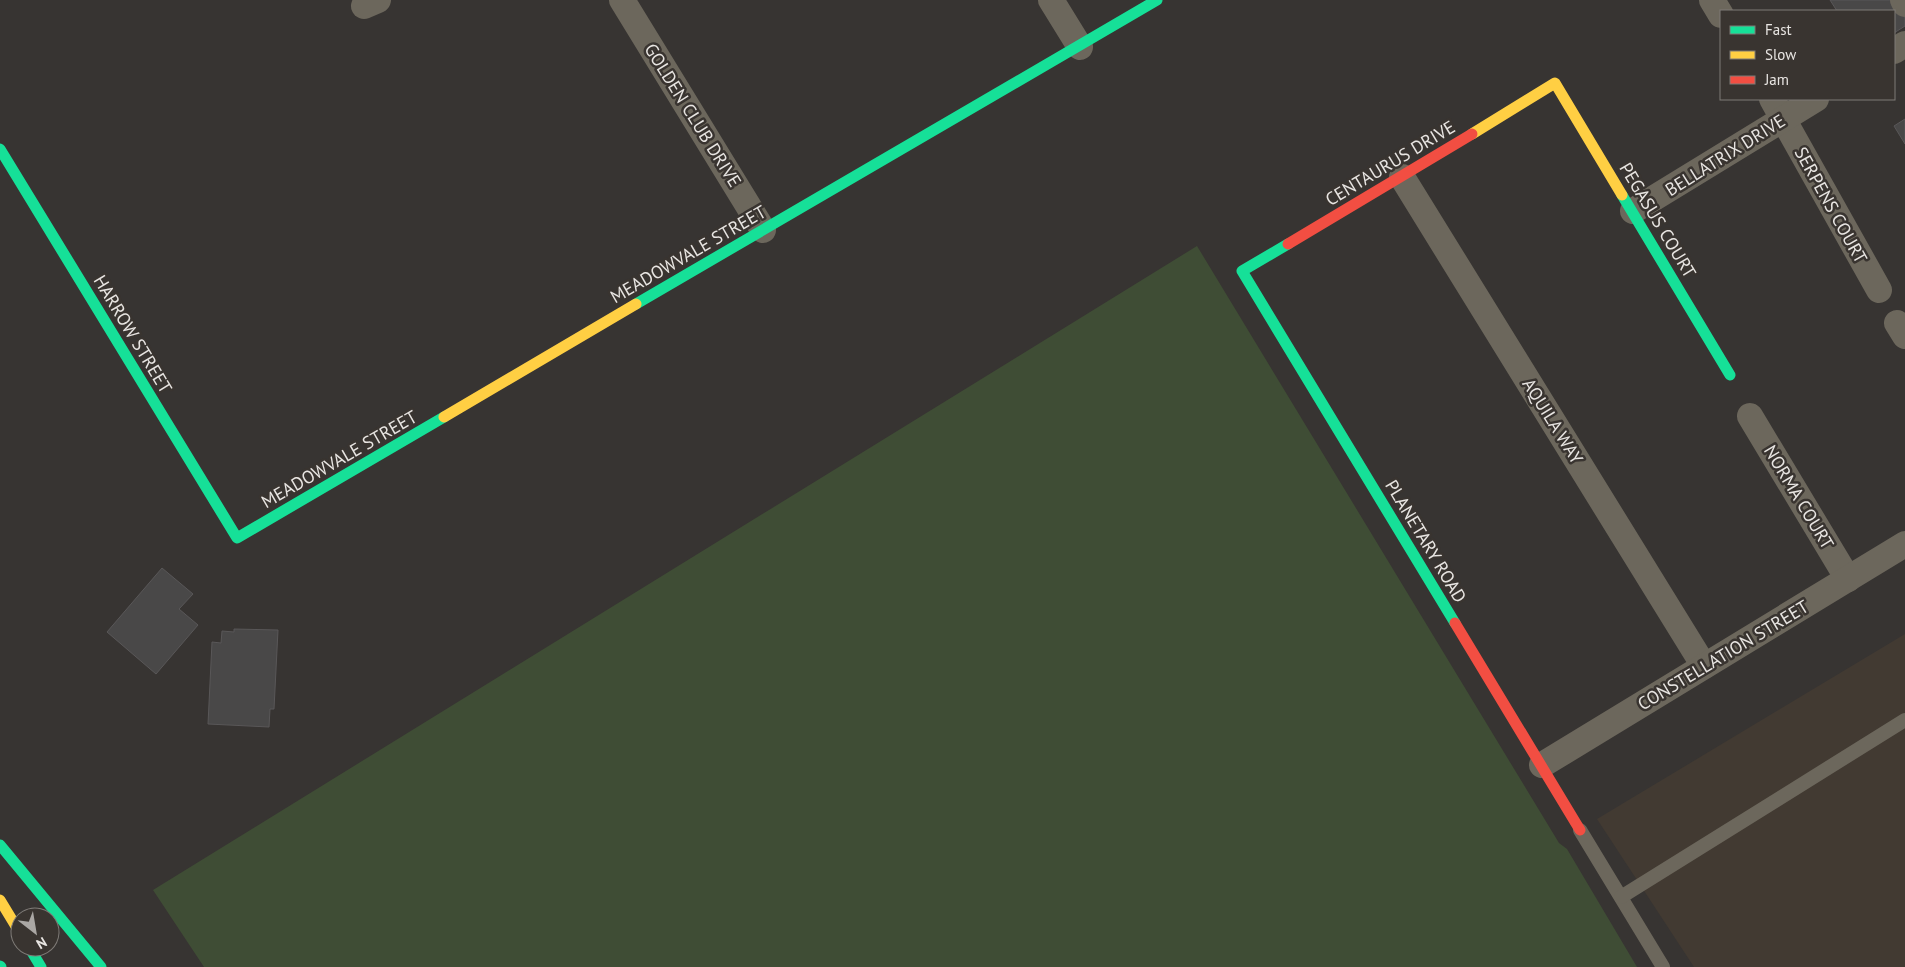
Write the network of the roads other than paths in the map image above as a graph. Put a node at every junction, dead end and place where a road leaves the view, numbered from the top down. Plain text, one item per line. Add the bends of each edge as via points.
1 (622, 0) edge
2 (1051, 0) edge
3 (1158, 0) edge
4 (1712, 0) edge
5 (1903, 0) edge
6 (1905, 4) edge
7 (1720, 13) edge
8 (1080, 47) junction
9 (1555, 82) joint
10 (1812, 100) edge
11 (1778, 109) edge
12 (0, 148) edge
13 (1402, 177) junction
14 (1633, 211) junction
15 (763, 230) junction
16 (1242, 272) joint
17 (1879, 290) dead end
18 (1730, 375) dead end
19 (1750, 416) dead end
20 (237, 538) joint
21 (1905, 544) edge
22 (1848, 579) junction
23 (1704, 666) junction
24 (1905, 720) edge
25 (1542, 765) junction
26 (1580, 830) joint
27 (0, 845) edge
28 (1621, 897) junction
29 (0, 900) edge
30 (10, 916) edge
31 (101, 967) edge
32 (1663, 967) edge

1 - 15 street, GOLDEN CLUB DRIVE
2 - 8 street
3 - 8 main road, MEADOWVALE STREET
4 - 7 street
5 - 6 street
8 - 15 main road, MEADOWVALE STREET
9 - 13 main road, CENTAURUS DRIVE
9 - 14 main road, PEGASUS COURT
10 - 11 street, BELLATRIX DRIVE
11 - 14 street, BELLATRIX DRIVE
11 - 17 street, SERPENS COURT
12 - 20 main road, HARROW STREET
13 - 16 main road, CENTAURUS DRIVE
13 - 23 street, AQUILA WAY
14 - 18 main road, PEGASUS COURT
15 - 20 main road, MEADOWVALE STREET
16 - 25 main road, PLANETARY ROAD
19 - 22 street, NORMA COURT
21 - 22 street, CONSTELLATION STREET
22 - 23 street, CONSTELLATION STREET
23 - 25 street, CONSTELLATION STREET
24 - 28 lane
25 - 26 main road, PLANETARY ROAD
26 - 28 lane
27 - 31 main road
28 - 32 lane
29 - 30 main road

